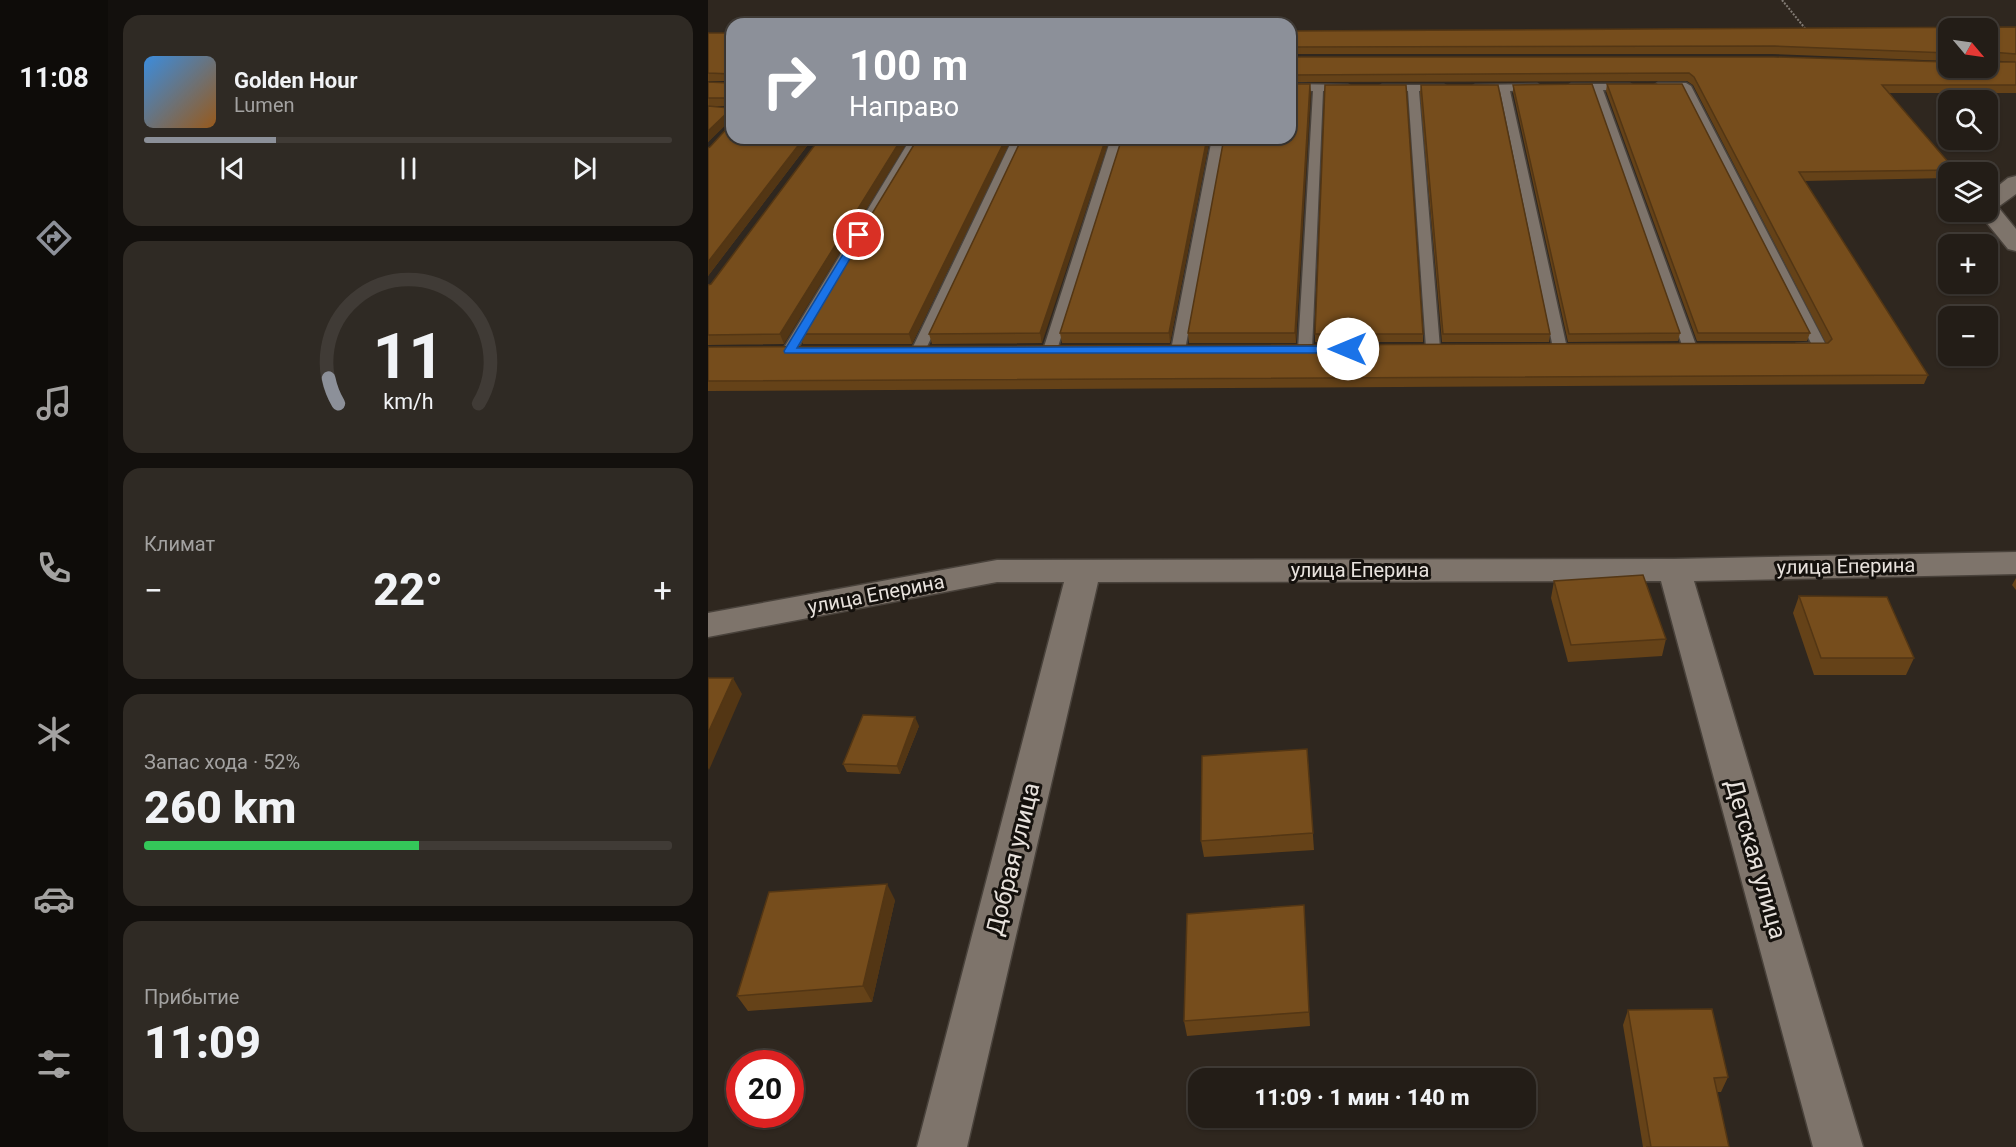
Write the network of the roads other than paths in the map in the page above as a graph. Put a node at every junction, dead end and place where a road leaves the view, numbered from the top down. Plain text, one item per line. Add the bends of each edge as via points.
1 (1296, 87) edge
2 (1504, 87) junction
3 (1597, 87) junction
4 (1318, 88) junction
5 (1413, 88) junction
6 (913, 144) edge
7 (1016, 144) edge
8 (1115, 144) edge
9 (1217, 144) edge
10 (2016, 183) edge
11 (1998, 196) edge
12 (1998, 222) edge
13 (2016, 244) edge
14 (1784, 347) edge
15 (1433, 348) edge
16 (1560, 348) edge
17 (1690, 348) edge
18 (1305, 349) edge
19 (1050, 350) edge
20 (1178, 350) edge
21 (789, 351) edge
22 (918, 351) edge
23 (2016, 563) edge
24 (1084, 570) junction
25 (1674, 570) junction
26 (708, 625) edge
27 (942, 1147) edge
28 (1838, 1147) edge

1 - 4 lane
2 - 3 lane
2 - 5 lane
2 - 16 lane
3 - 14 lane via 1685,81 1820,347
3 - 17 lane
4 - 5 lane
4 - 18 lane
5 - 15 lane
6 - 21 lane
7 - 22 lane
8 - 19 lane
9 - 20 lane
10 - 11 street
12 - 13 street
23 - 25 street, улица Еперина
24 - 25 street, улица Еперина
24 - 26 street, улица Еперина via 997,571
24 - 27 street, Добрая улица
25 - 28 street, Детская улица

